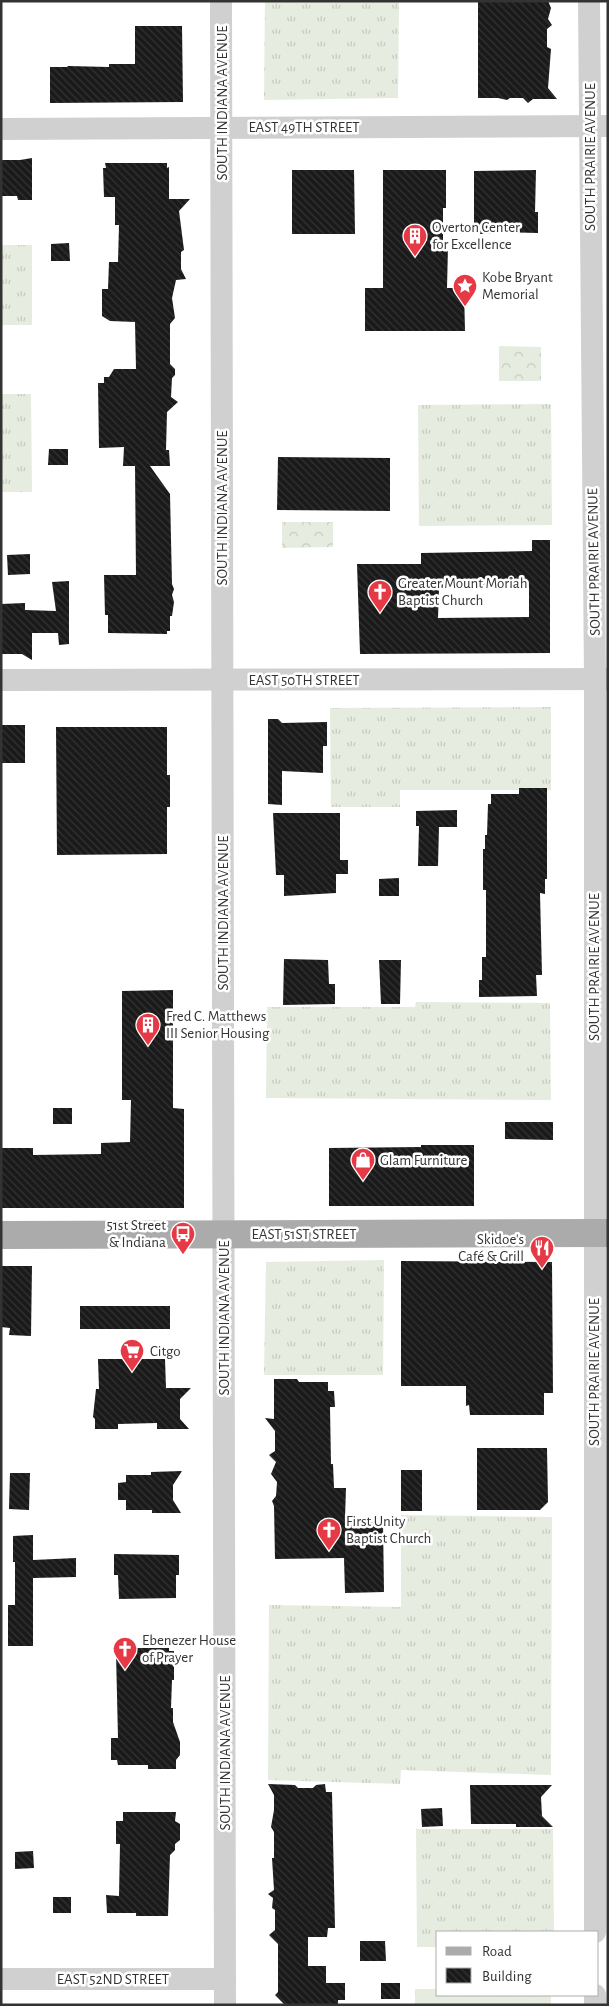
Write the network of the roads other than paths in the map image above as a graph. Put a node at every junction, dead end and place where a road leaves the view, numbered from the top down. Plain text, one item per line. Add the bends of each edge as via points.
1 (222, 1) edge
2 (589, 1) edge
3 (598, 126) edge
4 (222, 127) junction
5 (1, 129) edge
6 (601, 679) edge
7 (1, 680) edge
8 (223, 680) junction
9 (601, 1232) edge
10 (224, 1234) junction
11 (1, 1235) edge
12 (595, 1931) edge
13 (1, 1979) edge
14 (225, 1979) junction
15 (225, 2005) edge

1 - 4 street, SOUTH INDIANA AVENUE
2 - 3 street, SOUTH PRAIRIE AVENUE
3 - 4 street, EAST 49TH STREET
3 - 6 street, SOUTH PRAIRIE AVENUE
4 - 5 street, EAST 49TH STREET
4 - 8 street, SOUTH INDIANA AVENUE
6 - 8 street, EAST 50TH STREET
6 - 9 street, SOUTH PRAIRIE AVENUE
7 - 8 street, EAST 50TH STREET
8 - 10 street, SOUTH INDIANA AVENUE
9 - 10 main road, EAST 51ST STREET
9 - 12 street, SOUTH PRAIRIE AVENUE
10 - 11 main road, EAST 51ST STREET
10 - 14 street, SOUTH INDIANA AVENUE
13 - 14 street, EAST 52ND STREET
14 - 15 street, SOUTH INDIANA AVENUE

